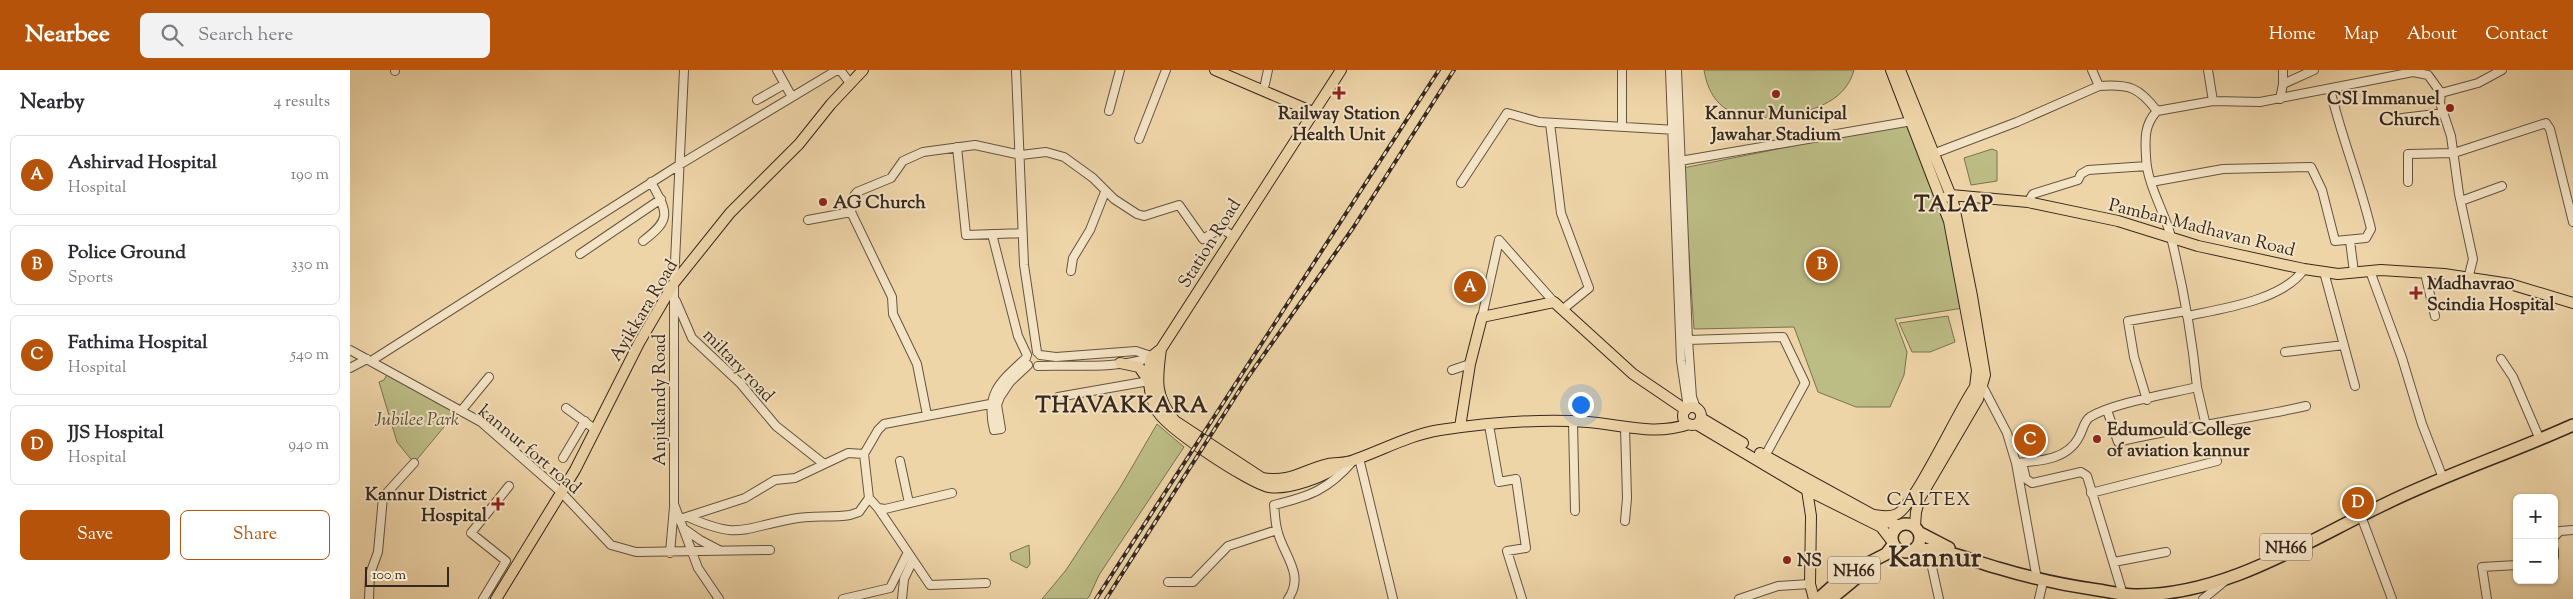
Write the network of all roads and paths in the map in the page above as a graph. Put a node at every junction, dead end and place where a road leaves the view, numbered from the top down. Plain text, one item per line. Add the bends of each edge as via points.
1 (684, 70) edge
2 (777, 70) edge
3 (838, 70) edge
4 (864, 70) edge
5 (1016, 70) edge
6 (1120, 70) edge
7 (1166, 70) edge
8 (1215, 70) edge
9 (1233, 70) edge
10 (1268, 70) edge
11 (1341, 70) edge
12 (1622, 70) edge
13 (1670, 70) edge
14 (1677, 70) edge
15 (1892, 70) edge
16 (1900, 70) edge
17 (2092, 70) edge
18 (2208, 70) edge
19 (2283, 70) edge
20 (2314, 70) edge
21 (2502, 70) edge
22 (2428, 72) edge
23 (850, 83) junction
24 (785, 84) junction
25 (1265, 84) junction
26 (2283, 84) junction
27 (2099, 86) junction
28 (2330, 89) junction
29 (2441, 93) junction
30 (792, 97) junction
31 (2280, 99) junction
32 (757, 100) dead end
33 (2213, 101) junction
34 (1314, 110) junction
35 (1109, 111) dead end
36 (2157, 112) junction
37 (2444, 113) junction
38 (2402, 118) dead end
39 (1912, 121) junction
40 (1550, 123) junction
41 (1622, 127) junction
42 (1676, 130) junction
43 (1139, 139) dead end
44 (957, 147) junction
45 (2454, 153) junction
46 (1021, 155) junction
47 (1929, 155) junction
48 (1680, 161) junction
49 (679, 165) junction
50 (2147, 166) junction
51 (651, 182) junction
52 (2151, 182) junction
53 (2408, 182) dead end
54 (1461, 184) dead end
55 (2502, 186) dead end
56 (1105, 192) junction
57 (1947, 197) junction
58 (1974, 197) junction
59 (661, 199) junction
60 (2461, 201) junction
61 (2028, 202) junction
62 (1954, 208) junction
63 (851, 212) junction
64 (2572, 219) edge
65 (808, 220) dead end
66 (1022, 232) junction
67 (992, 234) junction
68 (1232, 236) junction
69 (2170, 236) junction
70 (2350, 241) junction
71 (643, 242) dead end
72 (580, 254) dead end
73 (2304, 270) junction
74 (1071, 271) dead end
75 (2370, 271) junction
76 (2324, 272) junction
77 (2354, 272) junction
78 (2425, 274) junction
79 (2468, 278) junction
80 (674, 283) junction
81 (674, 295) junction
82 (1554, 302) junction
83 (2573, 303) edge
84 (1562, 310) junction
85 (2187, 314) junction
86 (2435, 316) dead end
87 (1482, 317) junction
88 (1688, 340) junction
89 (2344, 345) junction
90 (350, 350) edge
91 (2285, 352) dead end
92 (1157, 355) junction
93 (1031, 356) junction
94 (2501, 359) dead end
95 (369, 360) junction
96 (1120, 363) junction
97 (1470, 364) junction
98 (1038, 366) junction
99 (350, 368) edge
100 (1452, 370) dead end
101 (489, 377) dead end
102 (1148, 381) junction
103 (2355, 386) dead end
104 (1979, 387) junction
105 (2197, 387) junction
106 (1058, 397) dead end
107 (2147, 400) junction
108 (990, 404) junction
109 (2306, 406) dead end
110 (566, 408) dead end
111 (1690, 408) junction
112 (2108, 410) junction
113 (461, 412) junction
114 (927, 415) junction
115 (2573, 416) edge
116 (584, 421) junction
117 (1573, 422) junction
118 (1695, 422) junction
119 (1489, 425) junction
120 (2573, 425) edge
121 (2206, 426) junction
122 (1460, 427) junction
123 (1624, 427) junction
124 (596, 430) junction
125 (2538, 435) junction
126 (864, 454) junction
127 (1765, 456) junction
128 (564, 458) dead end
129 (1356, 459) junction
130 (900, 461) dead end
131 (2217, 461) dead end
132 (414, 463) dead end
133 (2019, 463) junction
134 (824, 464) junction
135 (1340, 464) junction
136 (2441, 473) junction
137 (508, 486) dead end
138 (1807, 490) junction
139 (562, 493) junction
140 (952, 493) dead end
141 (2091, 493) junction
142 (1917, 497) junction
143 (869, 498) junction
144 (910, 503) junction
145 (674, 504) junction
146 (878, 508) junction
147 (1575, 511) dead end
148 (1874, 515) junction
149 (2361, 516) junction
150 (688, 517) junction
151 (680, 519) junction
152 (1625, 520) dead end
153 (1899, 525) junction
154 (683, 528) junction
155 (1277, 530) junction
156 (2573, 530) edge
157 (2558, 533) edge
158 (1923, 536) junction
159 (1892, 543) junction
160 (770, 550) dead end
161 (1910, 551) junction
162 (724, 552) junction
163 (2166, 552) dead end
164 (670, 553) junction
165 (692, 553) junction
166 (907, 554) junction
167 (912, 562) junction
168 (2114, 562) junction
169 (2513, 565) edge
170 (2039, 578) junction
171 (2228, 578) junction
172 (1168, 582) dead end
173 (986, 583) dead end
174 (1810, 584) junction
175 (2133, 594) edge
176 (369, 599) edge
177 (483, 599) edge
178 (496, 599) edge
179 (719, 599) edge
180 (843, 599) edge
181 (902, 599) edge
182 (1288, 599) edge
183 (1393, 599) edge
184 (1522, 599) edge
185 (1739, 599) edge
186 (1814, 599) edge
187 (1818, 599) edge
188 (1831, 599) edge
189 (1940, 599) edge
190 (2039, 599) edge
191 (2203, 599) edge
192 (2392, 599) edge
193 (2487, 599) edge

1 - 49 street, Anjukandy Road
2 - 24 street
3 - 23 street
3 - 30 street
4 - 23 main road, Ayikkara Road
5 - 46 street
6 - 35 street
7 - 43 street
8 - 34 main road
9 - 25 main road
10 - 25 street
11 - 34 main road, Station Road
12 - 41 street
13 - 42 street
14 - 42 street
15 - 39 main road
16 - 47 main road
17 - 27 street
18 - 33 street
19 - 26 street
20 - 26 street
21 - 29 street via 2478,83
22 - 28 street via 2413,72
22 - 29 street
23 - 80 main road, Ayikkara Road via 799,144 730,213
24 - 30 street
24 - 32 street
25 - 34 main road
26 - 31 street
27 - 36 street via 2118,85 2136,89 2146,96
27 - 47 street via 2017,122
28 - 31 street
28 - 70 street via 2371,229 2366,238
29 - 37 street
30 - 49 street
31 - 33 street
33 - 36 street
34 - 68 main road, Station Road
36 - 50 street via 2147,125
37 - 38 street
37 - 45 street
39 - 47 main road
39 - 48 street
40 - 41 street
40 - 54 street via 1507,112
40 - 84 street via 1561,213 1589,288
41 - 42 street
42 - 48 street
42 - 111 street via 1681,361
44 - 46 street via 975,145
44 - 63 street via 923,152 903,161 891,178 857,192
44 - 67 street via 966,235
45 - 53 street via 2408,154
45 - 60 street
45 - 64 street via 2546,123
46 - 56 street via 1046,152 1064,157 1093,178
46 - 66 street
47 - 57 main road
48 - 88 street
49 - 51 street
49 - 80 street, Anjukandy Road
50 - 52 street
50 - 61 street via 2088,170 2070,184 2033,194
51 - 59 street
51 - 95 street
52 - 69 street
52 - 70 street via 2223,170 2311,167 2322,190 2335,241
55 - 60 street
56 - 68 street via 1131,211 1144,216 1179,205 1203,239 1220,228
56 - 74 street via 1090,230 1073,258
57 - 58 main road, Pamban Madhavan Road
57 - 62 main road
57 - 104 main road
58 - 61 main road, Pamban Madhavan Road
58 - 62 main road
59 - 71 street via 664,209 661,227
59 - 72 street
60 - 79 street via 2472,260
61 - 69 main road, Pamban Madhavan Road
62 - 104 main road via 1982,353 1985,375
63 - 65 street
63 - 114 street via 892,296 893,314 917,364
66 - 67 street
66 - 93 street via 1033,331
67 - 93 street via 1018,336
68 - 92 main road, Station Road
69 - 73 main road, Pamban Madhavan Road
69 - 85 street
70 - 77 street
73 - 76 main road, Pamban Madhavan Road
73 - 85 street via 2296,281 2274,292 2225,308
75 - 77 main road, Pamban Madhavan Road
75 - 78 main road, Pamban Madhavan Road
75 - 136 street
76 - 77 main road, Pamban Madhavan Road
76 - 89 street
78 - 79 main road, Pamban Madhavan Road
78 - 86 street
79 - 83 main road, Pamban Madhavan Road via 2510,284
80 - 81 street, Anjukandy Road
80 - 124 main road, Ayikkara Road via 639,343
81 - 134 street, miltary road via 692,338 740,384 776,426
81 - 145 street, Anjukandy Road
82 - 84 main road
82 - 87 main road
82 - 87 street via 1499,240
84 - 111 main road via 1634,374
85 - 105 street
85 - 107 street via 2128,321 2134,357
87 - 97 main road
88 - 111 street
88 - 127 street via 1784,337 1805,382
89 - 91 street
89 - 103 street
90 - 95 street, kannur fort road
92 - 93 street via 1136,351
92 - 96 street
92 - 102 main road
92 - 135 main road, Station Road via 1156,377 1165,409 1196,435 1262,478 1289,479 1329,464
93 - 98 street
93 - 98 street via 1041,362
93 - 108 street via 997,387
93 - 108 street via 1000,397 997,405 998,430
94 - 125 street via 2513,377
95 - 99 street
95 - 113 street, kannur fort road
96 - 98 street
96 - 102 main road via 1139,367
97 - 100 street
97 - 122 main road
101 - 113 street
102 - 106 street
102 - 135 main road via 1156,410 1172,429 1250,480 1270,487 1287,486 1332,472
104 - 133 street via 2007,433
104 - 142 main road
105 - 107 street
105 - 121 street
107 - 112 street
108 - 114 street
109 - 121 street
110 - 116 street
111 - 118 main road via 1700,412
111 - 118 main road via 1684,419
112 - 121 street via 2118,442 2162,431
112 - 133 street via 2085,422 2068,452
113 - 139 street, kannur fort road via 480,422
114 - 126 street via 880,426
115 - 125 highway, NH66
116 - 124 street
116 - 128 street
117 - 119 main road, Station Road via 1528,421
117 - 123 main road, Station Road
117 - 147 street
118 - 123 main road, Station Road via 1669,430
118 - 127 main road
118 - 138 main road
119 - 122 main road, Station Road
119 - 184 street via 1498,482 1516,479 1526,548 1507,551
120 - 149 highway, NH66
122 - 129 main road, Station Road via 1411,437
123 - 152 street
124 - 139 main road, Ayikkara Road
125 - 136 highway, NH66
126 - 134 street via 848,453
126 - 143 street
127 - 148 main road
129 - 135 main road, Station Road
129 - 155 street via 1328,486 1274,505
129 - 183 street
130 - 144 street
131 - 141 street
132 - 176 street via 383,497 378,552 370,574
133 - 141 street via 2026,479 2032,483 2084,473
133 - 170 street
134 - 150 street via 795,478 775,480 745,498
136 - 175 highway, NH66 via 2230,571
137 - 177 street via 471,533 506,562
138 - 159 main road via 1881,528
138 - 174 main road via 1811,516
139 - 164 street, kannur fort road via 611,545 636,552
139 - 178 main road, Ayikkara Road
140 - 144 street
141 - 168 street
142 - 148 main road via 1896,515
142 - 153 main road
142 - 158 main road via 1918,521
142 - 158 main road via 1916,512
143 - 146 street
143 - 150 street via 859,512 850,515 793,519 752,530 732,532
144 - 146 street
145 - 151 street, Anjukandy Road
145 - 164 street
146 - 166 street
148 - 153 main road
149 - 171 highway, NH66
149 - 192 street
150 - 151 street
151 - 154 street, Anjukandy Road
153 - 158 highway, NH66 via 1908,523
153 - 159 highway, NH66 via 1892,532
154 - 162 street
154 - 165 street, Anjukandy Road
155 - 172 street via 1228,546 1193,582
155 - 182 street via 1295,574 1294,590
156 - 157 street
158 - 161 highway
158 - 161 highway
158 - 170 highway, NH66 via 1952,551
158 - 189 street
159 - 161 highway, NH66 via 1898,550
159 - 187 highway, NH66 via 1886,554 1845,575
160 - 162 street, kannur fort road
161 - 188 highway, NH66 via 1880,562 1853,579
162 - 165 street, kannur fort road
163 - 168 street
164 - 165 street, kannur fort road
165 - 179 street, Anjukandy Road
166 - 167 street
166 - 180 street via 890,588
167 - 173 street via 930,585
167 - 181 street via 904,579
168 - 175 street
169 - 193 street via 2482,567
170 - 175 highway, NH66
170 - 190 street
171 - 175 highway, NH66 via 2181,589
171 - 191 street
174 - 185 street via 1778,586
174 - 186 main road

